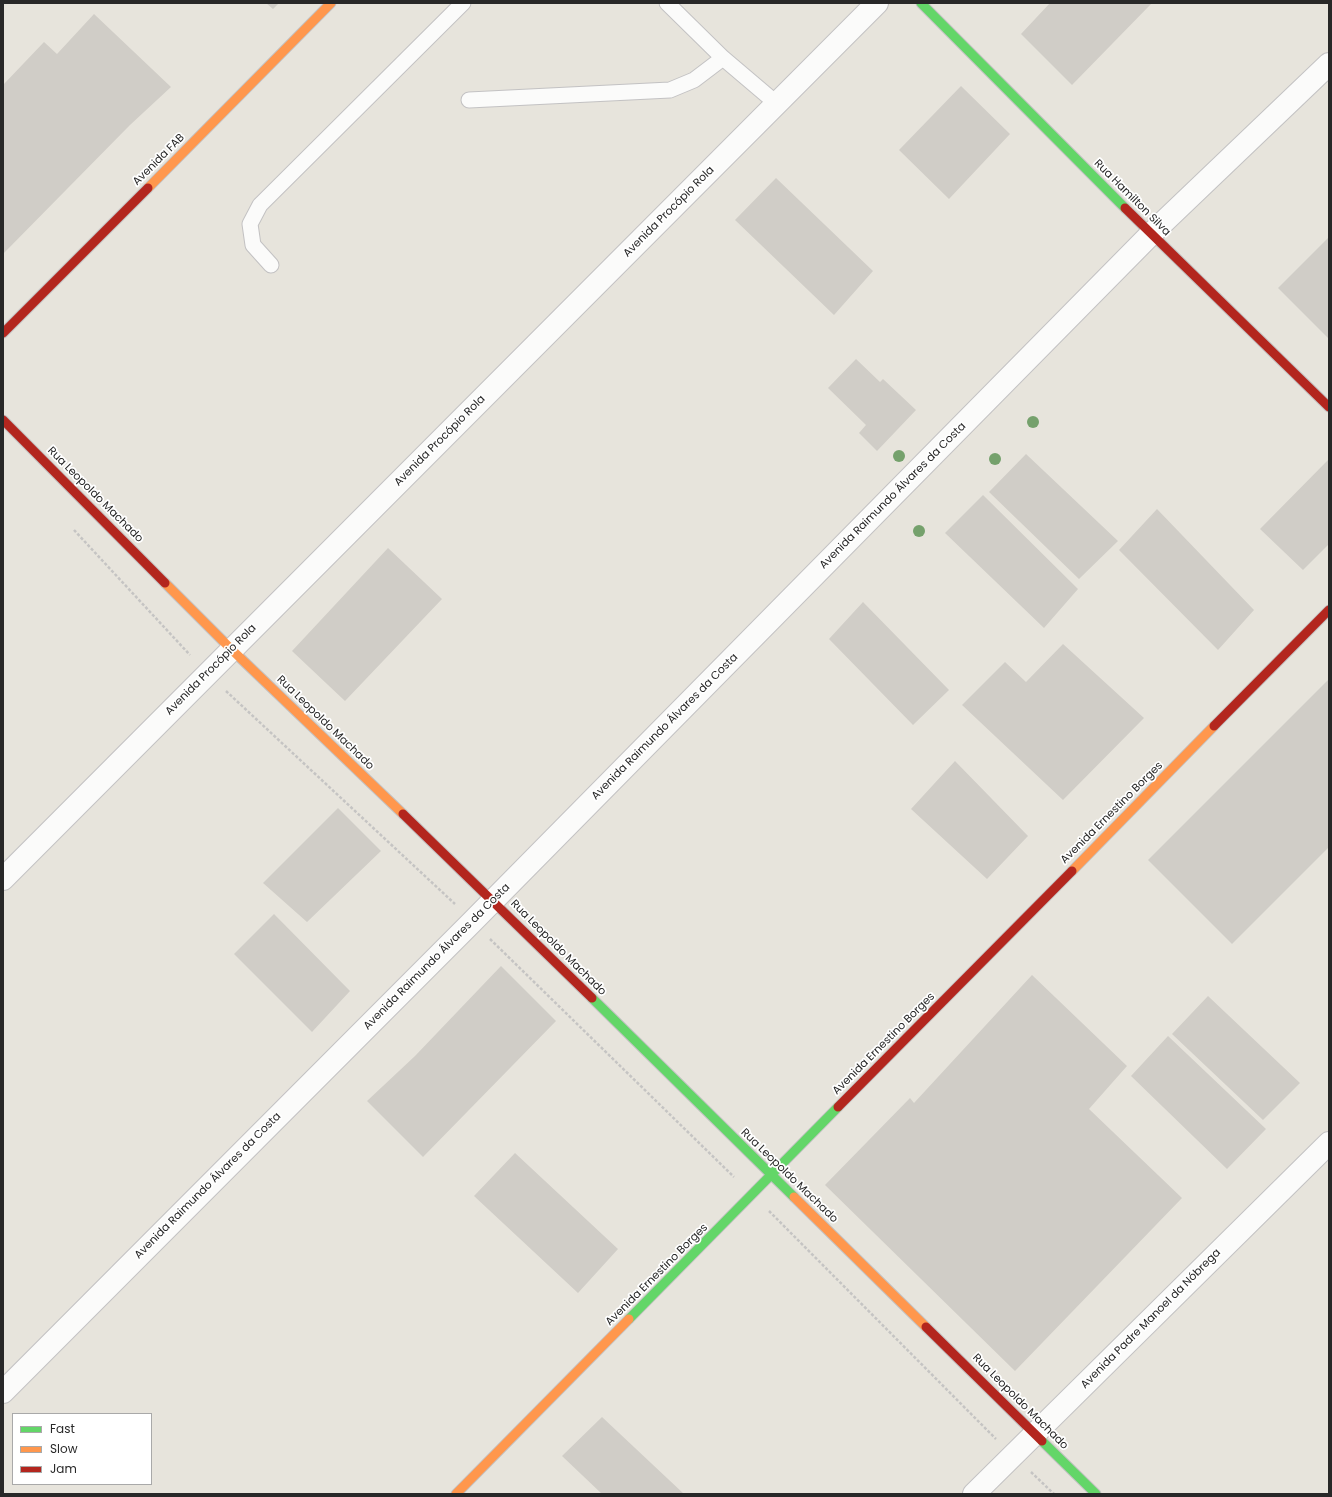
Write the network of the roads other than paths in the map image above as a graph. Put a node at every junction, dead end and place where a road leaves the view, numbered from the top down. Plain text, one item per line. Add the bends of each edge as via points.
1 (331, 3) edge
2 (463, 3) edge
3 (667, 3) edge
4 (877, 3) edge
5 (921, 3) edge
6 (723, 58) junction
7 (1329, 64) edge
8 (469, 100) dead end
9 (776, 103) junction
10 (1151, 234) junction
11 (271, 266) dead end
12 (3, 334) edge
13 (1329, 408) edge
14 (3, 420) edge
15 (1329, 610) edge
16 (231, 649) junction
17 (3, 879) edge
18 (493, 901) junction
19 (1329, 1143) edge
20 (772, 1176) junction
21 (3, 1392) edge
22 (1035, 1433) junction
23 (456, 1494) edge
24 (974, 1494) edge
25 (1096, 1494) edge

1 - 12 main road, Avenida FAB
2 - 11 lane via 260,205 250,224 253,245
3 - 6 lane
4 - 9 street, Avenida Procópio Rola
5 - 10 main road, Rua Hamilton Silva
6 - 8 lane via 694,80 670,90
6 - 9 lane
7 - 10 street, Avenida Raimundo Álvares da Costa
9 - 16 street, Avenida Procópio Rola
10 - 13 main road, Rua Hamilton Silva
10 - 18 street, Avenida Raimundo Álvares da Costa
14 - 16 main road, Rua Leopoldo Machado
15 - 20 main road, Avenida Ernestino Borges
16 - 17 street, Avenida Procópio Rola
16 - 18 main road, Rua Leopoldo Machado
18 - 20 main road, Rua Leopoldo Machado
18 - 21 street, Avenida Raimundo Álvares da Costa
19 - 22 street, Avenida Padre Manoel da Nóbrega
20 - 22 main road, Rua Leopoldo Machado
20 - 23 main road, Avenida Ernestino Borges
22 - 24 street, Avenida Padre Manoel da Nóbrega
22 - 25 main road, Rua Leopoldo Machado

